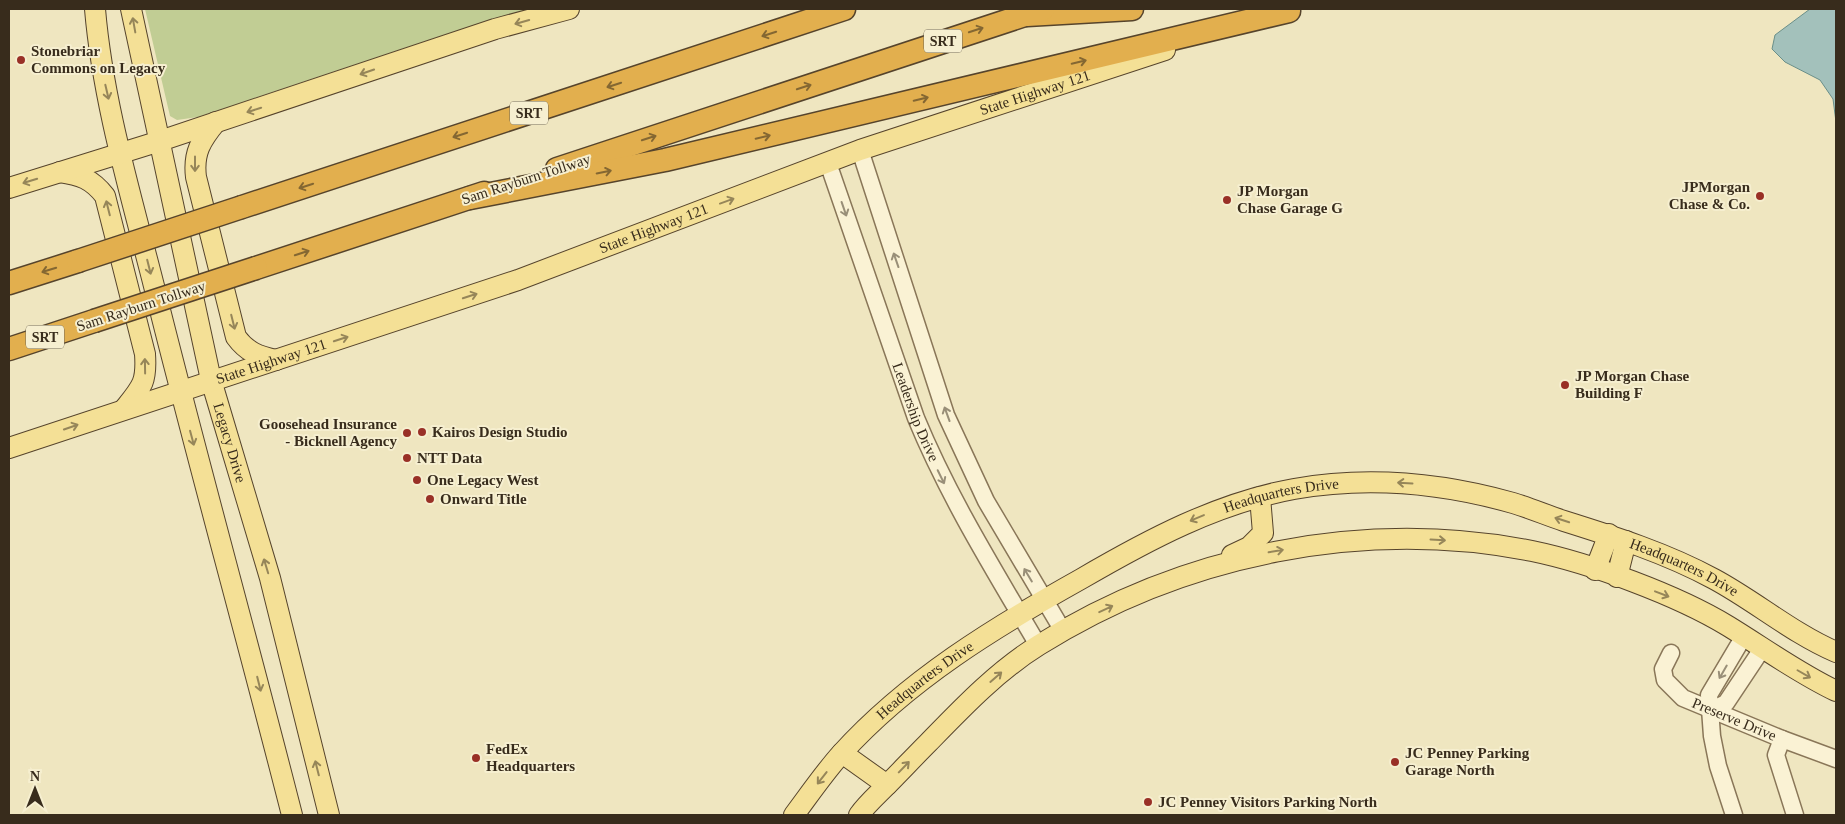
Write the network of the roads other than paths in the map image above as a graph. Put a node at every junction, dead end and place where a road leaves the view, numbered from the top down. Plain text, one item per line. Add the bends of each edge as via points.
1 (95, 9) edge
2 (131, 9) edge
3 (569, 9) edge
4 (844, 9) edge
5 (1132, 9) edge
6 (1293, 10) edge
7 (1033, 12) edge
8 (216, 122) junction
9 (160, 141) junction
10 (860, 150) junction
11 (121, 152) junction
12 (828, 163) junction
13 (60, 172) junction
14 (9, 188) edge
15 (470, 198) junction
16 (12, 281) edge
17 (9, 349) edge
18 (276, 360) junction
19 (212, 380) junction
20 (180, 391) junction
21 (125, 408) junction
22 (9, 448) edge
23 (1260, 497) junction
24 (1618, 537) junction
25 (1595, 570) junction
26 (1617, 576) junction
27 (1178, 579) junction
28 (1043, 600) junction
29 (1020, 614) junction
30 (1773, 617) junction
31 (1063, 631) junction
32 (1744, 636) junction
33 (1038, 645) junction
34 (1762, 648) junction
35 (1836, 652) edge
36 (1671, 653) dead end
37 (1836, 691) edge
38 (1712, 710) junction
39 (1782, 739) junction
40 (842, 753) junction
41 (1836, 758) edge
42 (887, 785) junction
43 (292, 815) edge
44 (329, 815) edge
45 (794, 815) edge
46 (859, 815) edge
47 (1734, 815) edge
48 (1795, 815) edge

1 -> 11 main road via 105,83
9 -> 2 main road, Legacy Drive
3 -> 8 main road via 495,29
4 -> 16 highway, SRT, bridge
5 - 7 highway, Sam Rayburn Tollway
6 - 10 main road, State Highway 121
15 -> 6 highway via 665,160
15 -> 7 highway, Sam Rayburn Tollway / SRT
8 - 9 main road
8 -> 18 main road via 203,137 196,153 196,177 236,336 255,355
9 - 11 main road
9 - 19 main road, Legacy Drive
10 - 12 main road, State Highway 121
28 -> 10 street, Leadership Drive via 986,500 946,415
11 - 13 main road
11 -> 20 main road
18 -> 12 main road, State Highway 121 via 518,280
12 -> 29 street, Leadership Drive via 932,457
13 -> 14 main road
21 -> 13 main road via 144,385 145,354 104,196 96,184 81,175
17 -> 15 highway, Sam Rayburn Tollway / SRT, bridge
18 - 19 main road, State Highway 121
19 - 20 main road, State Highway 121
44 -> 19 main road, Legacy Drive via 270,578
20 - 21 main road, State Highway 121
20 -> 43 main road
22 -> 21 main road, State Highway 121
24 -> 23 main road, Headquarters Drive via 1514,503 1418,484 1367,481 1295,489
23 - 27 main road via 1262,533 1249,547
23 -> 28 main road, Headquarters Drive via 1179,526
24 - 25 main road
24 - 26 main road
24 - 30 main road, Headquarters Drive via 1701,572
25 - 26 main road
27 -> 25 main road via 1255,555 1382,539 1446,541 1532,551
26 -> 32 main road via 1694,608
31 -> 27 main road
28 - 29 main road, Headquarters Drive
28 - 31 street, Leadership Drive
29 - 33 street, Leadership Drive
29 - 40 main road, Headquarters Drive via 936,669 886,710
30 - 32 main road
30 - 34 main road
30 - 35 main road, Headquarters Drive
31 - 33 main road
32 - 34 main road
32 -> 38 street via 1709,695
42 -> 33 main road via 978,693
34 -> 37 main road
34 - 38 street via 1726,703
36 - 38 street, Preserve Drive via 1663,670 1665,680 1682,698
38 - 39 street, Preserve Drive
38 - 47 street via 1713,744
39 - 41 street, Preserve Drive
39 - 48 street via 1776,755
40 - 42 main road
40 -> 45 main road, Headquarters Drive
42 - 46 main road

